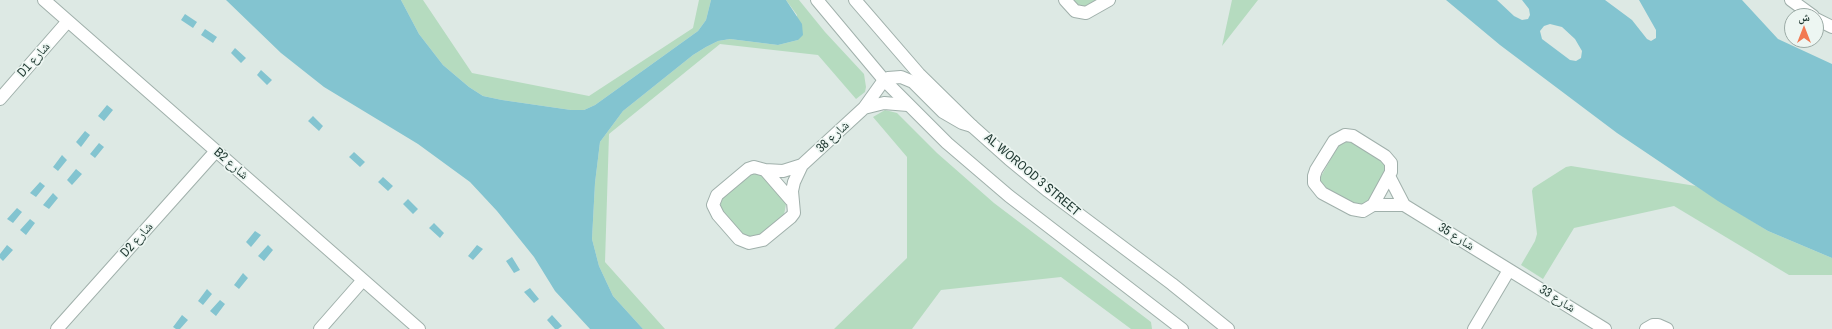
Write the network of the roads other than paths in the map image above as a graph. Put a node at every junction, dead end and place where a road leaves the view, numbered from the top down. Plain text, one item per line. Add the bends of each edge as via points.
1 (44, 0) edge
2 (817, 0) edge
3 (855, 0) edge
4 (1065, 0) edge
5 (1109, 0) edge
6 (1791, 0) edge
7 (1802, 8) edge
8 (68, 21) junction
9 (884, 80) junction
10 (0, 99) edge
11 (908, 105) junction
12 (864, 108) junction
13 (972, 126) junction
14 (216, 150) junction
15 (802, 165) junction
16 (765, 170) junction
17 (1388, 176) junction
18 (791, 200) junction
19 (1373, 205) junction
20 (1404, 205) junction
21 (1509, 270) junction
22 (364, 280) junction
23 (58, 329) edge
24 (320, 329) edge
25 (419, 329) edge
26 (1182, 329) edge
27 (1228, 329) edge
28 (1474, 329) edge
29 (1605, 329) edge
30 (1646, 329) edge
31 (1667, 329) edge

1 - 8 street, B2 شارع
2 - 9 street
3 - 13 street, AL WOROOD 3 STREET via 914,68
4 - 5 street via 1075,11 1086,13
6 - 7 street
8 - 10 street, D1 شارع
8 - 14 street, B2 شارع
9 - 11 street
9 - 12 street, شارع 38
9 - 13 street via 894,76 907,79 920,88 943,112
11 - 12 street via 884,103
11 - 26 street via 1004,192
12 - 15 street, شارع 38
13 - 27 street, AL WOROOD 3 STREET via 1048,191
14 - 22 street, B2 شارع
14 - 23 street, D2 شارع
15 - 16 street, شارع 38 via 784,171
15 - 18 street, شارع 38 via 794,182
16 - 18 street
16 - 18 street, شارع 38 via 758,167 748,169 717,195 713,205 718,215 739,239 749,243 759,242 791,217 794,208
17 - 19 street
17 - 19 street, شارع 35 via 1392,168 1388,159 1349,135 1337,138 1316,170 1314,183 1322,193 1358,211
17 - 20 street, شارع 35
19 - 20 street, شارع 35
20 - 21 street, شارع 35
21 - 28 street
21 - 29 street, شارع 33
22 - 24 street
22 - 25 street, B2 شارع
30 - 31 street via 1658,324

